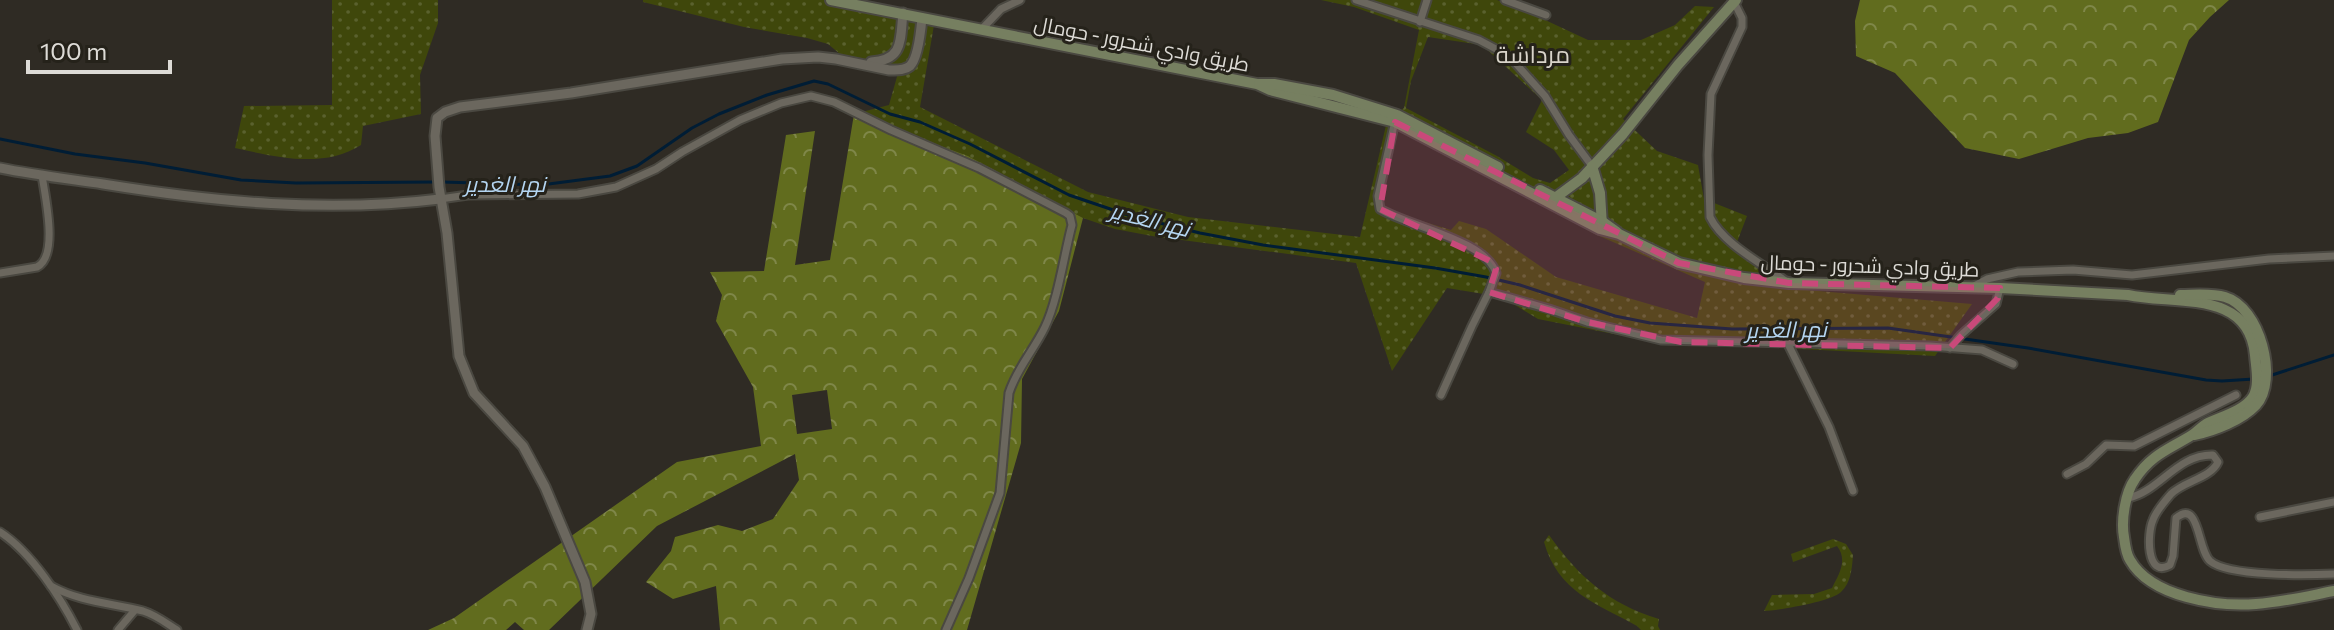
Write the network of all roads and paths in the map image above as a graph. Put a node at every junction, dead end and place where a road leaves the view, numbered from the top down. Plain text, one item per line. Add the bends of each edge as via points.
1 (831, 0) edge
2 (1020, 0) edge
3 (1356, 0) edge
4 (1427, 0) edge
5 (1505, 0) edge
6 (1735, 1) edge
7 (903, 13) junction
8 (1546, 15) dead end
9 (922, 18) junction
10 (1420, 22) junction
11 (981, 30) junction
12 (857, 63) junction
13 (1396, 119) junction
14 (1592, 166) junction
15 (0, 168) edge
16 (42, 175) junction
17 (1528, 187) junction
18 (1555, 198) junction
19 (440, 199) junction
20 (1601, 226) junction
21 (2334, 256) edge
22 (0, 273) edge
23 (1789, 283) junction
24 (1970, 288) junction
25 (2000, 288) junction
26 (1490, 290) junction
27 (1788, 344) junction
28 (1951, 346) junction
29 (2013, 364) dead end
30 (1441, 395) dead end
31 (2236, 395) dead end
32 (2067, 474) dead end
33 (1853, 491) dead end
34 (2128, 498) junction
35 (2334, 502) edge
36 (2260, 517) dead end
37 (0, 532) edge
38 (2334, 574) edge
39 (51, 586) junction
40 (2334, 591) edge
41 (135, 610) junction
42 (77, 630) edge
43 (118, 630) edge
44 (177, 630) edge
45 (587, 630) edge
46 (946, 630) edge

1 - 7 main road, طريق وادي شحرور - حومال
2 - 11 street via 1001,9
3 - 10 street
4 - 10 street
5 - 8 street
6 - 14 main road
6 - 23 street via 1742,27 1711,94 1710,217 1731,242
7 - 9 main road, طريق وادي شحرور - حومال
7 - 12 street via 895,55
9 - 11 main road, طريق وادي شحرور - حومال
9 - 12 street via 909,66 889,70
10 - 14 street via 1479,40 1509,56 1545,96
11 - 13 main road, طريق وادي شحرور - حومال via 1270,90 1369,105
12 - 19 street via 782,59 452,109 439,115 435,128
13 - 17 main road, طريق وادي شحرور - حومال
13 - 26 street via 1378,196 1380,209 1445,234 1490,261 1496,273
14 - 18 main road
14 - 20 main road
15 - 16 street
16 - 19 street via 247,203 350,206
16 - 22 street via 46,258 37,267
17 - 18 main road, طريق وادي شحرور - حومال
17 - 20 main road, طريق وادي شحرور - حومال
18 - 20 main road, طريق وادي شحرور - حومال
19 - 45 street via 463,369 474,393 523,446 545,487 585,582 591,614
19 - 46 street via 578,194 616,187 740,120 811,96 979,168 1070,216 1052,307 1009,393 1000,493
20 - 23 main road, طريق وادي شحرور - حومال via 1679,263
21 - 24 street via 2132,275 2018,272
23 - 24 main road, طريق وادي شحرور - حومال
24 - 25 main road, طريق وادي شحرور - حومال
25 - 28 street via 1996,304
25 - 34 main road, طريق وادي شحرور - حومال via 2224,297 2238,304 2257,327 2262,344 2256,405 2167,447 2132,482
26 - 27 street via 1647,338
26 - 30 street
27 - 28 street
27 - 33 street
28 - 29 street via 1982,350
31 - 32 street via 2134,446 2106,445
34 - 38 street via 2146,491 2169,471 2213,455 2218,462 2214,469 2172,493 2153,518 2152,563 2170,565 2176,518 2187,513 2195,519 2200,544 2214,564 2280,575
34 - 40 main road, طريق وادي شحرور - حومال via 2122,524 2128,557 2161,588 2208,601 2250,604
35 - 36 street
37 - 39 street
39 - 41 street via 67,595
39 - 42 street
41 - 43 street
41 - 44 street

